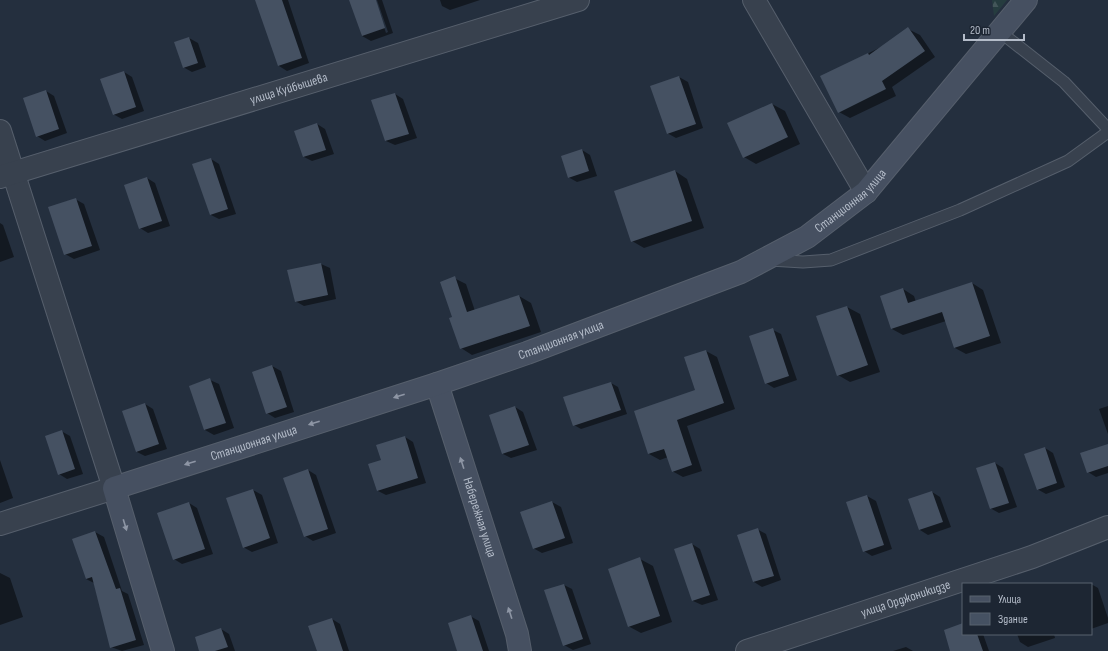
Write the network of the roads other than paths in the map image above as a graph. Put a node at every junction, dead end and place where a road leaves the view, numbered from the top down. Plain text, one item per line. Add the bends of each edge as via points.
1 (578, 0) edge
2 (754, 0) edge
3 (1026, 0) edge
4 (999, 32) junction
5 (1108, 130) edge
6 (0, 131) edge
7 (7, 175) edge
8 (866, 192) junction
9 (764, 260) junction
10 (436, 384) junction
11 (114, 488) junction
12 (0, 524) edge
13 (1108, 527) edge
14 (163, 651) edge
15 (520, 651) edge
16 (747, 651) edge

1 - 7 street, улица Куйбышева
2 - 8 street
3 - 4 main road, Станционная улица
4 - 5 lane via 1064,82
4 - 8 main road, Станционная улица
5 - 9 lane via 1068,160 960,210 830,260
6 - 7 street
7 - 11 street
8 - 9 main road, Станционная улица via 808,237
9 - 10 main road, Станционная улица via 741,272 528,353
10 -> 11 main road, Станционная улица
15 -> 10 main road, Набережная улица via 517,634
11 - 12 street, Станционная улица
11 -> 14 main road
13 - 16 street, улица Орджоникидзе via 1032,557

